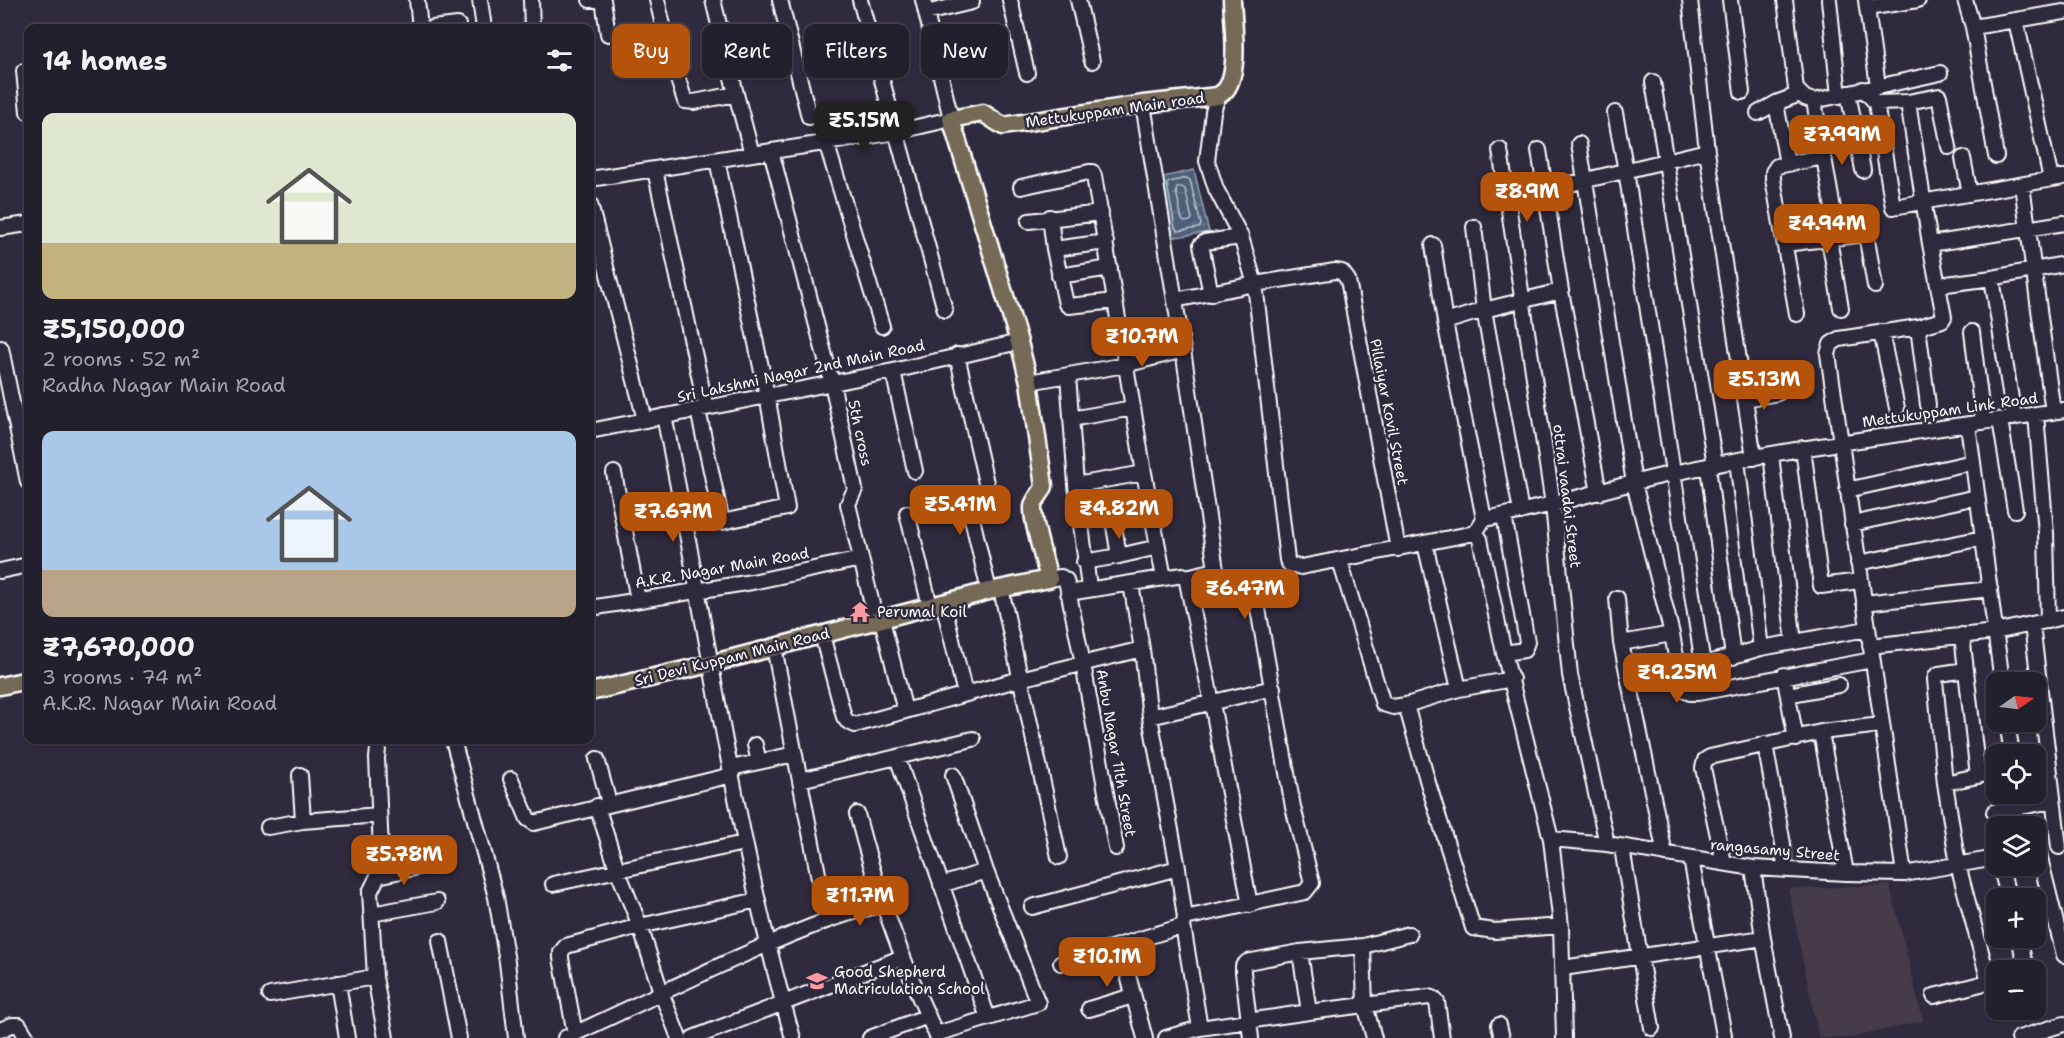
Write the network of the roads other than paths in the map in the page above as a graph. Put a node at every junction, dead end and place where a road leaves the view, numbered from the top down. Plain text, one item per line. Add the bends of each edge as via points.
1 (417, 0) edge
2 (480, 0) edge
3 (531, 0) edge
4 (590, 0) edge
5 (595, 0) edge
6 (603, 0) edge
7 (657, 0) edge
8 (713, 0) edge
9 (780, 0) edge
10 (860, 0) edge
11 (1010, 0) edge
12 (1078, 0) edge
13 (1232, 0) edge
14 (1690, 0) edge
15 (1730, 0) edge
16 (1785, 0) edge
17 (1829, 0) edge
18 (1918, 0) edge
19 (1965, 0) edge
20 (972, 2) dead end
21 (1867, 4) edge
22 (925, 7) edge
23 (2064, 12) edge
24 (2016, 21) junction
25 (420, 24) edge
26 (483, 24) edge
27 (532, 24) edge
28 (929, 24) edge
29 (1973, 27) junction
30 (608, 34) dead end
31 (1092, 61) dead end
32 (1027, 73) dead end
33 (1940, 73) dead end
34 (942, 78) edge
35 (1653, 82) dead end
36 (1878, 86) junction
37 (1863, 89) junction
38 (1742, 92) dead end
39 (736, 94) junction
40 (1800, 94) junction
41 (1844, 94) junction
42 (1218, 96) junction
43 (1814, 101) junction
44 (1908, 102) junction
45 (1776, 103) junction
46 (1876, 103) junction
47 (1143, 104) junction
48 (1615, 113) dead end
49 (1758, 113) dead end
50 (809, 117) dead end
51 (951, 119) junction
52 (896, 132) junction
53 (826, 142) junction
54 (1579, 144) dead end
55 (1949, 147) dead end
56 (771, 150) junction
57 (1500, 150) dead end
58 (1539, 150) dead end
59 (1707, 151) junction
60 (752, 154) junction
61 (1996, 156) dead end
62 (1824, 157) junction
63 (1964, 158) dead end
64 (717, 160) junction
65 (1665, 160) junction
66 (1787, 164) junction
67 (655, 170) junction
68 (1863, 170) dead end
69 (1626, 171) junction
70 (594, 178) edge
71 (2058, 178) edge
72 (1584, 181) junction
73 (2022, 185) junction
74 (1021, 187) dead end
75 (1545, 190) junction
76 (1970, 194) junction
77 (1925, 201) junction
78 (1101, 213) junction
79 (1050, 217) junction
80 (594, 220) edge
81 (1029, 221) dead end
82 (2064, 223) edge
83 (24, 225) edge
84 (1474, 227) dead end
85 (0, 228) edge
86 (2028, 229) junction
87 (1240, 237) junction
88 (1834, 238) junction
89 (1106, 242) junction
90 (1785, 244) junction
91 (1930, 244) junction
92 (1433, 245) dead end
93 (1054, 249) junction
94 (2064, 264) edge
95 (1110, 268) junction
96 (2033, 271) junction
97 (1059, 276) junction
98 (1992, 278) junction
99 (1256, 284) junction
100 (1939, 285) junction
101 (1875, 286) dead end
102 (1561, 291) junction
103 (1211, 294) junction
104 (1175, 300) junction
105 (1523, 300) junction
106 (1115, 301) junction
107 (1841, 308) dead end
108 (945, 310) dead end
109 (1484, 310) junction
110 (1797, 314) dead end
111 (1445, 322) junction
112 (882, 326) dead end
113 (1918, 327) junction
114 (1881, 332) junction
115 (1972, 332) dead end
116 (1019, 342) junction
117 (1, 348) edge
118 (1183, 350) junction
119 (957, 355) junction
120 (1125, 365) junction
121 (893, 371) junction
122 (1068, 375) junction
123 (1029, 382) junction
124 (832, 383) junction
125 (1778, 393) dead end
126 (767, 396) junction
127 (1745, 399) junction
128 (1928, 405) dead end
129 (1133, 408) junction
130 (1897, 408) dead end
131 (702, 409) junction
132 (2058, 411) edge
133 (2036, 415) junction
134 (664, 416) junction
135 (1071, 419) junction
136 (2007, 419) junction
137 (645, 420) junction
138 (1983, 422) junction
139 (1968, 425) junction
140 (594, 430) edge
141 (1840, 441) junction
142 (1803, 448) junction
143 (1771, 455) junction
144 (1754, 458) junction
145 (1737, 461) junction
146 (24, 462) edge
147 (1973, 462) junction
148 (1712, 466) junction
149 (915, 471) dead end
150 (614, 473) dead end
151 (1143, 473) junction
152 (1674, 473) junction
153 (1634, 483) junction
154 (1076, 485) junction
155 (1847, 490) junction
156 (1599, 493) junction
157 (1977, 497) junction
158 (1553, 506) junction
159 (1111, 508) dead end
160 (2015, 510) dead end
161 (1521, 512) junction
162 (907, 513) dead end
163 (1504, 516) junction
164 (1484, 519) junction
165 (1852, 524) junction
166 (1475, 533) junction
167 (1983, 538) junction
168 (1425, 544) junction
169 (1158, 547) junction
170 (1398, 549) junction
171 (1119, 556) junction
172 (861, 559) junction
173 (1340, 561) junction
174 (1084, 562) junction
175 (1858, 563) junction
176 (24, 566) edge
177 (0, 571) edge
178 (1186, 577) junction
179 (1164, 578) junction
180 (1049, 579) junction
181 (1860, 581) junction
182 (1131, 584) junction
183 (1254, 586) dead end
184 (1089, 588) junction
185 (995, 590) junction
186 (1990, 590) junction
187 (697, 591) junction
188 (1068, 593) junction
189 (1617, 598) dead end
190 (638, 600) junction
191 (1864, 603) junction
192 (936, 604) junction
193 (594, 607) edge
194 (2064, 617) edge
195 (879, 620) junction
196 (2048, 621) junction
197 (2032, 625) junction
198 (1867, 629) junction
199 (1995, 632) junction
200 (1672, 634) junction
201 (822, 635) junction
202 (1962, 635) junction
203 (1794, 642) junction
204 (1621, 643) junction
205 (774, 647) junction
206 (1761, 648) junction
207 (1142, 650) junction
208 (1504, 653) junction
209 (1871, 653) junction
210 (1733, 657) junction
211 (710, 664) junction
212 (1083, 664) junction
213 (1966, 670) junction
214 (2001, 672) edge
215 (1784, 675) junction
216 (1020, 679) junction
217 (1512, 679) junction
218 (24, 681) edge
219 (1839, 685) dead end
220 (0, 686) edge
221 (1273, 688) junction
222 (1459, 689) junction
223 (594, 691) edge
224 (965, 694) junction
225 (1788, 696) junction
226 (1212, 703) junction
227 (1406, 705) junction
228 (905, 711) junction
229 (1150, 717) junction
230 (1881, 725) junction
231 (1821, 732) junction
232 (973, 739) dead end
233 (1796, 739) junction
234 (379, 744) edge
235 (454, 744) edge
236 (1765, 744) junction
237 (755, 745) dead end
238 (795, 754) junction
239 (897, 757) junction
240 (597, 759) dead end
241 (759, 762) junction
242 (731, 772) junction
243 (1986, 774) edge
244 (300, 775) dead end
245 (952, 775) dead end
246 (1977, 776) junction
247 (512, 779) dead end
248 (800, 780) junction
249 (1945, 783) junction
250 (2056, 796) edge
251 (603, 805) junction
252 (1994, 812) dead end
253 (856, 814) dead end
254 (379, 815) junction
255 (303, 821) junction
256 (268, 827) dead end
257 (1551, 839) junction
258 (744, 843) junction
259 (1607, 844) junction
260 (2061, 846) edge
261 (1116, 848) dead end
262 (1622, 848) junction
263 (2046, 848) edge
264 (381, 852) dead end
265 (1665, 854) junction
266 (1059, 857) dead end
267 (1691, 859) junction
268 (1986, 860) edge
269 (1724, 863) junction
270 (1958, 865) junction
271 (423, 866) dead end
272 (1178, 868) junction
273 (1753, 868) junction
274 (1785, 868) junction
275 (617, 869) junction
276 (986, 871) junction
277 (1846, 873) junction
278 (1904, 874) junction
279 (2044, 876) edge
280 (553, 885) dead end
281 (941, 885) junction
282 (758, 900) junction
283 (438, 902) dead end
284 (884, 904) junction
285 (1250, 905) junction
286 (1032, 907) dead end
287 (371, 914) junction
288 (827, 920) junction
289 (1184, 922) junction
290 (640, 926) junction
291 (1561, 926) junction
292 (1409, 934) dead end
293 (1763, 938) junction
294 (440, 941) dead end
295 (768, 945) junction
296 (1120, 946) junction
297 (1363, 946) junction
298 (1708, 946) junction
299 (1300, 952) junction
300 (1640, 955) junction
301 (2064, 955) edge
302 (903, 957) junction
303 (1987, 960) edge
304 (1061, 963) dead end
305 (1563, 968) junction
306 (375, 977) junction
307 (338, 983) junction
308 (1986, 983) edge
309 (661, 992) junction
310 (270, 995) dead end
311 (1133, 996) junction
312 (1934, 996) dead end
313 (783, 1004) junction
314 (1365, 1005) junction
315 (1089, 1009) dead end
316 (1309, 1012) junction
317 (927, 1016) junction
318 (988, 1018) junction
319 (1249, 1022) junction
320 (2064, 1024) edge
321 (6, 1027) edge
322 (1200, 1028) junction
323 (1652, 1028) dead end
324 (1724, 1035) dead end
325 (2040, 1035) edge
326 (570, 1036) edge
327 (27, 1038) edge
328 (347, 1038) edge
329 (386, 1038) edge
330 (459, 1038) edge
331 (516, 1038) edge
332 (679, 1038) edge
333 (693, 1038) edge
334 (793, 1038) edge
335 (870, 1038) edge
336 (1145, 1038) edge
337 (1166, 1038) edge
338 (1251, 1038) edge
339 (1374, 1038) edge
340 (1442, 1038) edge
341 (1564, 1038) edge
342 (1782, 1038) edge
343 (2019, 1038) edge

1 - 25 street
2 - 26 street
3 - 27 street
4 - 5 street
6 - 30 street
7 - 39 street via 685,101
8 - 39 street
9 - 50 street
10 - 52 street
11 - 32 street
12 - 31 street
13 - 42 main road, Mettukuppam Main road via 1232,78
14 - 59 street
15 - 38 street
16 - 40 street via 1796,89
17 - 41 street
18 - 21 street
19 - 29 street
20 - 22 street
21 - 36 street
22 - 28 street
23 - 24 street
24 - 29 street
24 - 71 street
29 - 61 street
33 - 36 street
34 - 51 street
35 - 65 street
36 - 37 street
37 - 41 street
37 - 46 street
39 - 60 street
40 - 43 street
40 - 45 street
41 - 43 street
41 - 68 street
42 - 47 main road, Mettukuppam Main road
42 - 87 street via 1207,161
43 - 62 street
44 - 46 street
44 - 55 street via 1939,96
44 - 77 street
45 - 49 street
45 - 66 street
46 - 77 street via 1893,207
47 - 51 main road, Mettukuppam Main road via 1003,126 983,113
47 - 104 street
48 - 69 street
51 - 52 street
51 - 116 main road
52 - 53 street
52 - 108 street
53 - 56 street
53 - 112 street
54 - 72 street
56 - 60 street
56 - 124 street, 5th cross
57 - 105 street, ottrai vaadai Street
58 - 75 street
59 - 65 street
59 - 127 street
60 - 64 street
62 - 66 street
62 - 88 street
63 - 76 street
64 - 67 street
64 - 126 street
65 - 69 street
65 - 148 street
66 - 90 street via 1775,168 1773,179
67 - 70 street
67 - 131 street
69 - 72 street
69 - 152 street
71 - 73 street
72 - 75 street
72 - 153 street
73 - 76 street
73 - 86 street
74 - 78 street via 1092,172
75 - 102 street
76 - 77 street
77 - 91 street
78 - 79 street
78 - 89 street
79 - 81 street
79 - 93 street
80 - 137 street
82 - 86 street
83 - 85 street
84 - 109 street
86 - 91 street
86 - 96 street
87 - 99 street
87 - 103 street via 1201,245
88 - 90 street
88 - 101 street via 1866,234
88 - 107 street
89 - 93 street
89 - 95 street
90 - 110 street
91 - 100 street
92 - 111 street
93 - 97 street
94 - 96 street
95 - 97 street
95 - 106 street
96 - 98 street
96 - 132 street
97 - 106 street via 1066,304 1070,306
98 - 100 street
98 - 136 street
99 - 103 street
99 - 170 street, Pillaiyar Kovil Street via 1335,271 1342,272 1348,280
99 - 173 street via 1287,560 1290,565 1301,567
100 - 113 street via 1944,317
102 - 105 street
102 - 156 street
103 - 104 street
104 - 118 street
105 - 109 street
105 - 158 street, ottrai vaadai Street
106 - 120 street
109 - 111 street
109 - 161 street
111 - 164 street
113 - 114 street
113 - 128 street
114 - 130 street
114 - 141 street via 1839,339 1829,347
115 - 138 street
116 - 119 street, Sri Lakshmi Nagar 2nd Main Road
116 - 123 main road
117 - 146 street
118 - 120 street
118 - 178 street via 1216,570
119 - 121 street, Sri Lakshmi Nagar 2nd Main Road
119 - 185 street via 988,496 971,514
120 - 122 street
120 - 129 street
121 - 124 street, Sri Lakshmi Nagar 2nd Main Road
121 - 149 street
122 - 123 street
122 - 135 street
123 - 180 main road via 1044,486 1035,500 1034,514
124 - 126 street, Sri Lakshmi Nagar 2nd Main Road
124 - 172 street, 5th cross via 855,489 848,504
125 - 127 street
126 - 131 street, Sri Lakshmi Nagar 2nd Main Road
126 - 131 street via 787,508 722,522
127 - 144 street
129 - 135 street
129 - 151 street
131 - 134 street, Sri Lakshmi Nagar 2nd Main Road
132 - 133 street, Mettukuppam Link Road
133 - 136 street, Mettukuppam Link Road
133 - 196 street via 2046,533
134 - 137 street, Sri Lakshmi Nagar 2nd Main Road
134 - 187 street
135 - 154 street
136 - 138 street, Mettukuppam Link Road
136 - 160 street
137 - 140 street, Sri Lakshmi Nagar 2nd Main Road
138 - 139 street, Mettukuppam Link Road
139 - 141 street, Mettukuppam Link Road
139 - 147 street
141 - 142 street, Mettukuppam Link Road
141 - 155 street
142 - 143 street, Mettukuppam Link Road
142 - 181 street via 1821,585
143 - 144 street, Mettukuppam Link Road
143 - 203 street
144 - 145 street, Mettukuppam Link Road
145 - 148 street, Mettukuppam Link Road
145 - 206 street
147 - 155 street
147 - 157 street
148 - 152 street, Mettukuppam Link Road
148 - 210 street
150 - 190 street
151 - 154 street
151 - 169 street
152 - 153 street, Mettukuppam Link Road
152 - 210 street via 1702,658 1712,662
153 - 156 street, Mettukuppam Link Road
153 - 200 street
154 - 174 street
155 - 165 street
156 - 158 street, Mettukuppam Link Road
157 - 165 street
157 - 167 street
158 - 161 street, Mettukuppam Link Road
158 - 259 street, ottrai vaadai Street via 1570,675
159 - 171 street
161 - 163 street, Mettukuppam Link Road
162 - 192 street
163 - 164 street, Mettukuppam Link Road
163 - 208 street via 1527,642 1524,650
164 - 166 street
165 - 175 street
166 - 168 street
166 - 208 street via 1480,539
167 - 175 street
167 - 186 street
168 - 170 street
168 - 222 street
169 - 171 street
169 - 179 street
170 - 173 street
171 - 174 street
172 - 187 street, A.K.R. Nagar Main Road
172 - 195 street
173 - 227 street via 1383,704
174 - 184 street
175 - 181 street
176 - 177 street
178 - 179 street
178 - 226 street
179 - 182 street
180 - 185 main road, Sri Devi Kuppam Main Road
180 - 188 street via 1065,578
181 - 191 street
182 - 184 street
182 - 207 street
183 - 221 street
184 - 188 street
185 - 192 main road, Sri Devi Kuppam Main Road
185 - 216 street
186 - 191 street
186 - 199 street
187 - 190 street, A.K.R. Nagar Main Road
187 - 211 street
188 - 212 street, Anbu Nagar 11th Street
189 - 204 street
190 - 193 street, A.K.R. Nagar Main Road
191 - 198 street
192 - 195 main road, Sri Devi Kuppam Main Road
192 - 224 street
194 - 196 street
195 - 201 main road, Sri Devi Kuppam Main Road
195 - 228 street
196 - 197 street
197 - 199 street
197 - 250 street
198 - 203 street
198 - 209 street
199 - 202 street
199 - 214 street
200 - 204 street
200 - 215 street via 1680,679 1684,690 1690,693
201 - 205 main road, Sri Devi Kuppam Main Road
201 - 228 street via 847,721 855,725
202 - 209 street
202 - 213 street
203 - 206 street
204 - 265 street
205 - 211 main road, Sri Devi Kuppam Main Road
205 - 238 street
206 - 210 street
207 - 212 street
207 - 229 street
208 - 217 street
209 - 215 street
209 - 230 street
211 - 223 main road, Sri Devi Kuppam Main Road
211 - 242 street
212 - 216 street
212 - 261 street, Anbu Nagar 11th Street
213 - 246 street
213 - 249 street via 1939,674 1935,680
215 - 225 street
216 - 224 street
216 - 266 street
217 - 222 street
217 - 257 street
218 - 220 main road
219 - 225 street
221 - 226 street
221 - 285 street via 1293,807 1312,883 1305,892
222 - 227 street
224 - 228 street
225 - 233 street
226 - 229 street
226 - 285 street
227 - 291 street via 1473,928 1495,931
229 - 272 street
230 - 231 street
230 - 278 street
231 - 233 street
231 - 277 street
232 - 239 street
233 - 236 street
234 - 254 street
235 - 331 street via 496,897
236 - 269 street via 1705,760 1703,768
236 - 274 street
237 - 241 street
238 - 241 street
238 - 248 street
239 - 248 street
239 - 281 street
240 - 251 street
241 - 242 street
242 - 251 street
242 - 258 street
243 - 246 street
244 - 255 street
245 - 276 street
246 - 249 street
247 - 251 street via 532,823
248 - 288 street
249 - 270 street
250 - 252 street
250 - 260 street
251 - 275 street
253 - 284 street
254 - 255 street
254 - 264 street
255 - 256 street
257 - 259 street, rangasamy Street
257 - 291 street
258 - 275 street
258 - 282 street
259 - 262 street, rangasamy Street
260 - 263 street
262 - 265 street, rangasamy Street
262 - 300 street
265 - 267 street, rangasamy Street
267 - 269 street, rangasamy Street
267 - 298 street
268 - 270 street, rangasamy Street
269 - 273 street, rangasamy Street
270 - 278 street, rangasamy Street
270 - 303 street
271 - 287 street via 378,876 370,892
272 - 286 street
272 - 289 street
273 - 274 street, rangasamy Street
273 - 293 street
274 - 277 street, rangasamy Street
275 - 280 street
275 - 290 street
276 - 281 street
276 - 318 street via 1038,1003
277 - 278 street, rangasamy Street
279 - 301 street
281 - 318 street
282 - 290 street
282 - 295 street
283 - 287 street
284 - 288 street
284 - 302 street
285 - 289 street
287 - 306 street
288 - 295 street
289 - 296 street
289 - 322 street
290 - 309 street
290 - 326 street via 563,948
291 - 305 street
292 - 297 street
293 - 298 street
293 - 342 street
294 - 330 street
295 - 309 street
295 - 313 street
296 - 304 street
296 - 311 street
297 - 299 street
297 - 314 street
298 - 300 street
298 - 324 street
299 - 316 street
299 - 319 street via 1254,960 1244,966
300 - 305 street
300 - 323 street
302 - 313 street
302 - 317 street
305 - 341 street
306 - 307 street
306 - 329 street
307 - 310 street
307 - 328 street
308 - 312 street
309 - 326 street
309 - 332 street
311 - 315 street
311 - 336 street
313 - 333 street
313 - 334 street
314 - 316 street
314 - 339 street
314 - 340 street via 1433,998 1437,1002
316 - 319 street
317 - 318 street via 936,1034
317 - 335 street
319 - 322 street
319 - 338 street
320 - 325 street
321 - 327 street via 19,1025
322 - 337 street
325 - 343 street

